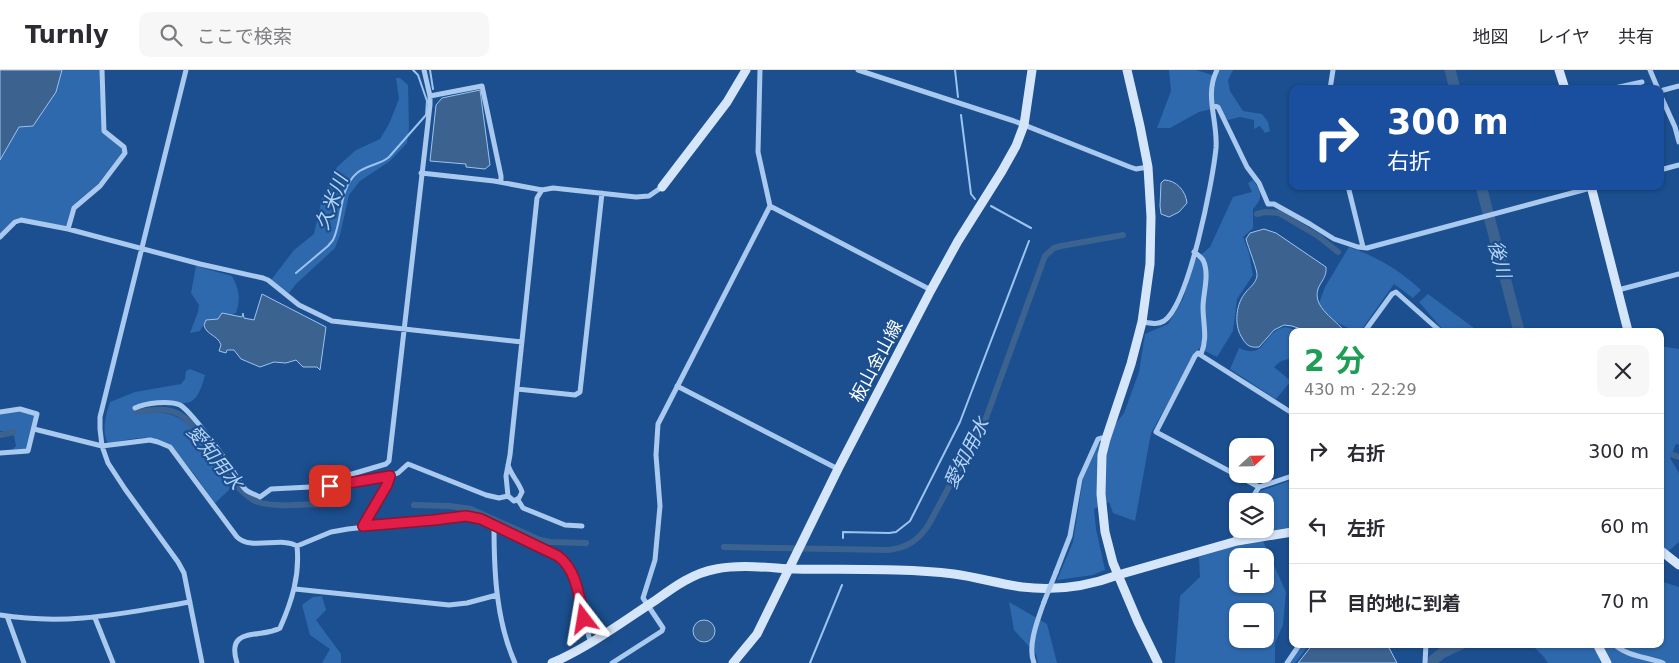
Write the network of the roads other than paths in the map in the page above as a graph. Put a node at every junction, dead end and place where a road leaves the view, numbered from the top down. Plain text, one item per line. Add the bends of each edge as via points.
1 (102, 70) edge
2 (186, 70) edge
3 (424, 70) edge
4 (746, 70) edge
5 (760, 70) edge
6 (858, 70) edge
7 (1032, 70) edge
8 (1127, 70) edge
9 (1217, 70) edge
10 (1333, 70) edge
11 (1560, 70) edge
12 (1650, 70) edge
13 (1642, 82) dead end
14 (1331, 85) edge
15 (1564, 85) edge
16 (1628, 85) edge
17 (1656, 85) edge
18 (1679, 86) edge
19 (1664, 90) edge
20 (430, 96) junction
21 (1664, 102) edge
22 (1212, 104) junction
23 (1024, 125) junction
24 (1679, 142) edge
25 (1679, 165) edge
26 (1148, 168) junction
27 (1664, 169) edge
28 (421, 173) junction
29 (501, 182) junction
30 (662, 187) joint
31 (542, 190) junction
32 (1349, 190) edge
33 (1582, 190) edge
34 (1594, 190) edge
35 (602, 193) junction
36 (770, 206) junction
37 (68, 230) junction
38 (0, 237) edge
39 (1363, 247) junction
40 (142, 248) junction
41 (1194, 252) junction
42 (1679, 274) edge
43 (931, 290) junction
44 (1618, 290) junction
45 (1142, 322) junction
46 (1367, 328) edge
47 (1437, 328) edge
48 (1627, 328) edge
49 (405, 329) junction
50 (522, 342) junction
51 (1198, 353) junction
52 (677, 386) junction
53 (517, 389) junction
54 (135, 408) dead end
55 (0, 412) edge
56 (1289, 412) edge
57 (34, 429) junction
58 (1106, 439) junction
59 (102, 446) junction
60 (0, 453) edge
61 (508, 466) junction
62 (838, 469) junction
63 (390, 476) junction
64 (1289, 477) edge
65 (318, 486) junction
66 (1260, 487) junction
67 (1256, 493) edge
68 (508, 496) junction
69 (518, 500) junction
70 (363, 526) junction
71 (494, 526) junction
72 (582, 526) dead end
73 (1289, 532) edge
74 (1235, 538) edge
75 (1236, 541) junction
76 (297, 546) junction
77 (1664, 553) edge
78 (1679, 564) edge
79 (788, 569) junction
80 (1118, 575) junction
81 (295, 589) junction
82 (497, 595) junction
83 (190, 602) junction
84 (647, 605) junction
85 (0, 615) edge
86 (7, 616) junction
87 (95, 618) junction
88 (591, 642) junction
89 (1297, 648) edge
90 (1426, 648) edge
91 (1599, 648) edge
92 (1618, 648) edge
93 (24, 663) edge
94 (113, 663) edge
95 (202, 663) edge
96 (237, 663) edge
97 (515, 663) edge
98 (552, 663) edge
99 (612, 663) edge
100 (733, 663) edge
101 (1034, 663) edge
102 (1158, 663) edge
103 (1287, 663) edge
104 (1425, 663) edge
105 (1607, 663) edge
106 (1663, 663) edge

1 - 37 street via 104,132 124,147 125,153 100,186 74,208
2 - 40 street
3 - 20 street
4 - 30 street via 728,102
5 - 36 street via 758,152
6 - 23 street
7 - 23 street, 板山金山線
8 - 26 street
9 - 22 street via 1211,86
10 - 14 street
11 - 15 street
12 - 17 street
13 - 16 street
18 - 19 street
20 - 28 street
20 - 29 street via 482,86
21 - 24 street
22 - 39 street via 1218,107 1247,166 1260,183 1268,204 1274,204 1334,239
22 - 41 street via 1216,148 1208,204
23 - 26 street via 1130,167
23 - 43 street, 板山金山線 via 1002,171
25 - 27 street
26 - 45 street via 1152,238
28 - 29 street
28 - 49 street
29 - 31 street
30 - 35 street via 646,197
31 - 35 street via 553,188
31 - 50 street via 538,198
32 - 39 street
33 - 39 street
34 - 44 street
35 - 53 street via 580,392 575,395
36 - 43 street
36 - 52 street
37 - 38 street via 20,220
37 - 40 street
40 - 49 street via 268,280 299,304 332,321
40 - 59 street via 100,417
41 - 45 street via 1181,295 1171,314 1159,323
41 - 51 street via 1205,268 1205,339 1201,354
42 - 44 street
43 - 62 street, 板山金山線
44 - 48 street
45 - 58 street
46 - 47 street via 1396,292
49 - 50 street
49 - 65 street via 389,461
50 - 53 street
51 - 56 street
51 - 66 street via 1156,432
52 - 62 street
52 - 84 street via 658,424 656,456 660,506 655,560 643,598
53 - 61 street
54 - 65 street via 143,404 180,405 192,416 242,485 260,497 271,489
55 - 57 street via 20,409 37,414
57 - 59 street
57 - 60 street via 28,451
58 - 80 street via 1102,455 1102,513
58 - 101 street, bridge via 1098,439 1080,479 1070,536 1034,636
59 - 76 street via 143,440 165,444 241,541
59 - 83 street via 108,464 184,572
61 - 68 street
61 - 69 street via 522,490
62 - 79 street, 板山金山線
63 - 65 street
63 - 68 street via 408,464 494,498
63 - 70 street
64 - 66 street
66 - 67 street
68 - 69 street
69 - 72 street via 523,508 565,525
70 - 71 street via 460,516 481,519
70 - 76 street via 331,532
71 - 82 street
71 - 88 street via 566,562
73 - 75 street
74 - 75 street
75 - 80 street
76 - 81 street via 299,561
77 - 78 street
79 - 80 street via 934,572 1042,589 1084,586
79 - 84 street via 726,568 709,571 688,579
79 - 100 street, 板山金山線 via 757,634
80 - 102 street
81 - 82 street via 449,605
81 - 96 street via 280,628 252,633 238,642 234,652
82 - 97 street via 506,643
83 - 87 street
83 - 95 street
84 - 88 street
84 - 99 street via 662,631
85 - 86 street
86 - 87 street
86 - 93 street
87 - 94 street
88 - 98 street
89 - 103 street
90 - 104 street
91 - 105 street
92 - 106 street

